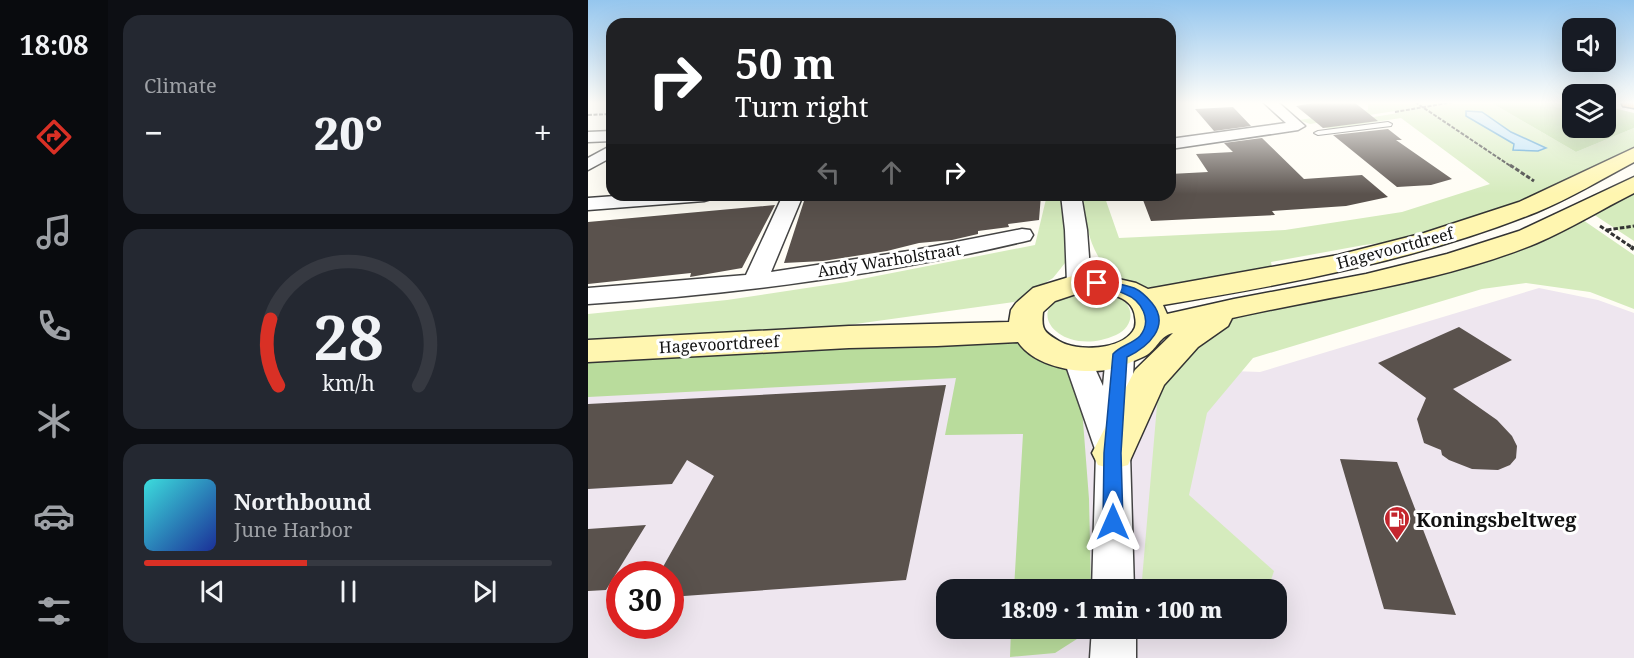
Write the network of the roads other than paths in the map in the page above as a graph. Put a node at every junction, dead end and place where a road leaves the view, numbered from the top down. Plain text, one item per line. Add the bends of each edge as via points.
1 (1250, 133) edge
2 (606, 136) edge
3 (588, 137) edge
4 (1176, 143) edge
5 (606, 154) edge
6 (1634, 154) edge
7 (588, 165) edge
8 (1634, 184) edge
9 (627, 201) edge
10 (790, 201) edge
11 (1072, 201) edge
12 (588, 204) edge
13 (1022, 236) dead end
14 (755, 281) junction
15 (1079, 283) junction
16 (588, 296) edge
17 (1234, 308) junction
18 (1147, 313) junction
19 (1026, 322) junction
20 (588, 351) edge
21 (1120, 354) junction
22 (1078, 360) junction
23 (1113, 453) junction
24 (1113, 579) edge
25 (1114, 639) edge
26 (1113, 658) edge

1 - 4 street
2 - 3 street
5 - 7 street
6 - 18 main road, Hagevoortdreef via 1531,206 1450,234 1240,283
8 - 17 main road, Hagevoortdreef via 1528,237 1457,261
9 - 12 street
10 - 14 street
11 - 15 street
13 - 14 street, Andy Warholstraat
14 - 16 street, Andy Warholstraat
15 - 18 main road via 1114,285 1130,291
15 - 19 main road via 1034,301
17 - 18 main road, Hagevoortdreef
17 - 23 main road via 1186,339 1148,379
18 - 21 main road via 1146,338
19 - 20 main road, Hagevoortdreef via 937,336 849,336
19 - 22 main road via 1032,342 1044,350
21 - 22 main road
21 - 23 street
22 - 23 street
23 - 24 street
25 - 26 street

